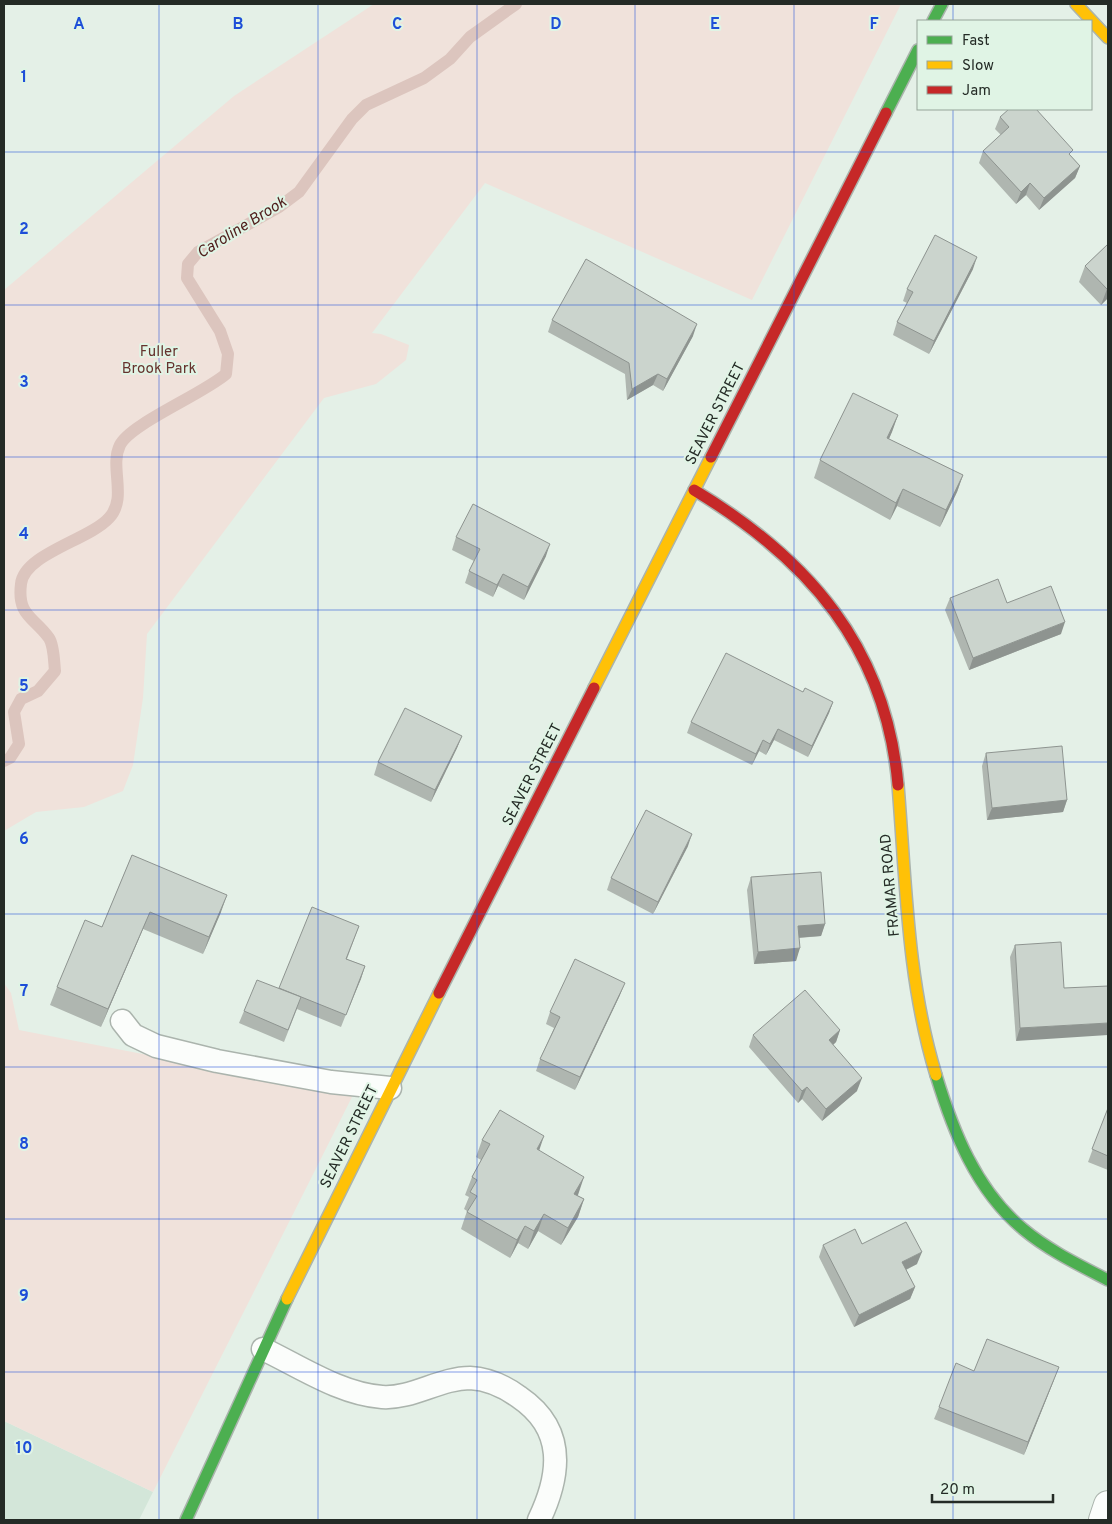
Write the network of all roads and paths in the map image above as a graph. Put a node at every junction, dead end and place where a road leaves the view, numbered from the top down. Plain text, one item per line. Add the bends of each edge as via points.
1 (942, 4) edge
2 (1076, 4) edge
3 (934, 20) edge
4 (1091, 20) edge
5 (1092, 21) edge
6 (1108, 38) edge
7 (917, 52) edge
8 (694, 490) junction
9 (122, 1021) dead end
10 (390, 1088) junction
11 (1108, 1280) edge
12 (263, 1348) junction
13 (1108, 1505) edge
14 (186, 1520) edge
15 (539, 1520) edge
16 (1103, 1520) edge

1 - 3 street
2 - 4 street
5 - 6 street
7 - 8 street, SEAVER STREET
8 - 10 street, SEAVER STREET
8 - 11 street, FRAMAR ROAD via 738,515 781,550 828,605 866,662 878,688 892,742 917,999 930,1055 952,1123 969,1160 999,1206 1044,1245
9 - 10 lane via 133,1035 156,1046 332,1082
10 - 12 street, SEAVER STREET
12 - 14 street, SEAVER STREET
12 - 15 lane via 338,1385 382,1397 402,1396 469,1378 489,1380 507,1388 540,1414 555,1447 553,1487
13 - 16 street

